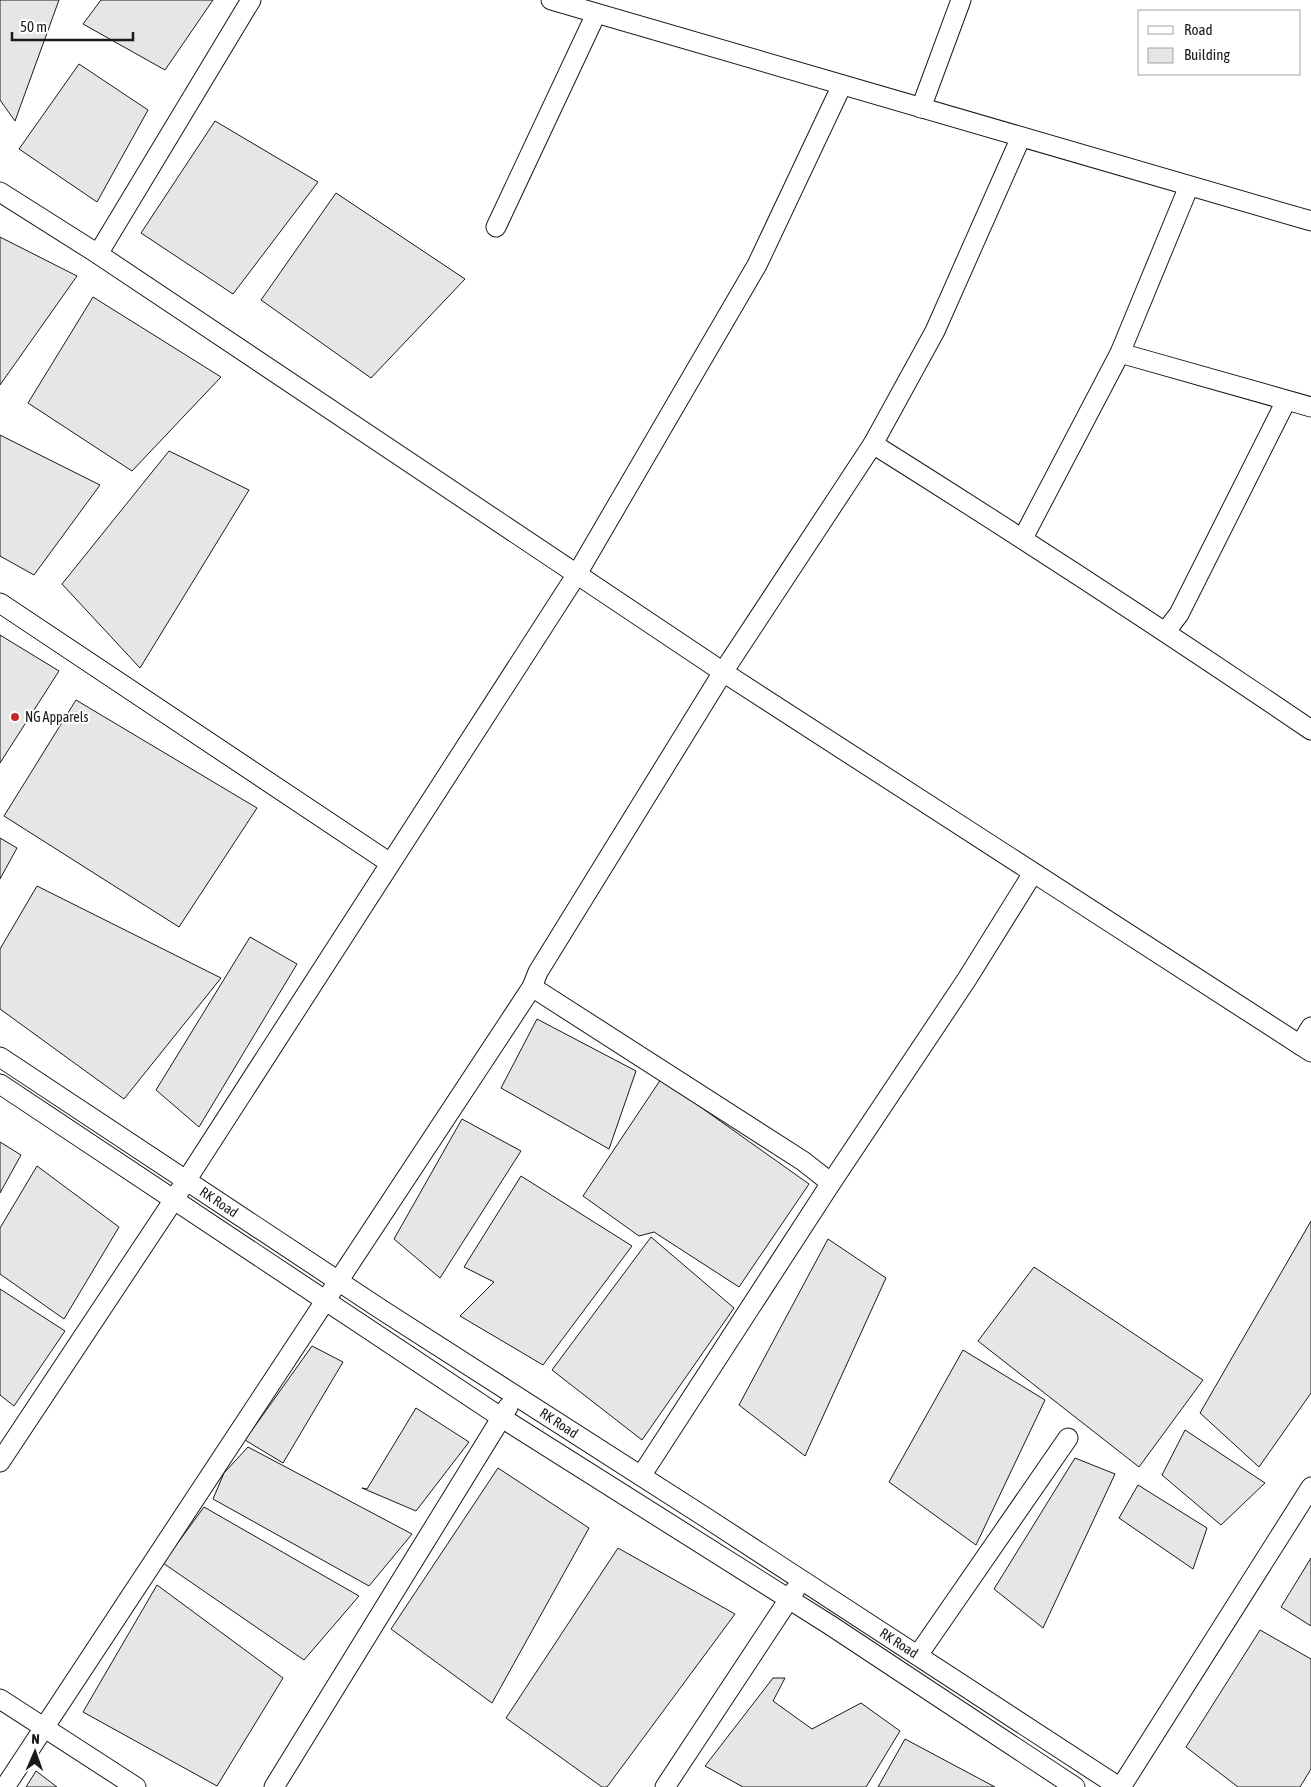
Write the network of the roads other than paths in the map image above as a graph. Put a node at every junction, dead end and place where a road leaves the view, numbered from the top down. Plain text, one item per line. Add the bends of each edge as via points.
1 (251, 0) edge
2 (551, 0) edge
3 (961, 0) edge
4 (596, 14) junction
5 (842, 85) junction
6 (921, 108) junction
7 (1021, 137) junction
8 (1189, 186) junction
9 (0, 192) edge
10 (1311, 221) edge
11 (496, 227) dead end
12 (98, 254) junction
13 (1120, 353) junction
14 (1286, 401) junction
15 (1311, 408) edge
16 (873, 444) junction
17 (1023, 538) junction
18 (576, 574) junction
19 (0, 603) edge
20 (1166, 631) junction
21 (723, 672) junction
22 (1311, 730) edge
23 (390, 863) junction
24 (1033, 873) junction
25 (532, 987) junction
26 (1311, 1027) edge
27 (1306, 1048) edge
28 (0, 1057) edge
29 (0, 1084) edge
30 (186, 1180) junction
31 (831, 1183) junction
32 (174, 1201) junction
33 (338, 1281) junction
34 (325, 1300) junction
35 (515, 1395) junction
36 (502, 1418) junction
37 (1068, 1438) dead end
38 (0, 1462) edge
39 (641, 1476) junction
40 (1311, 1487) edge
41 (801, 1579) junction
42 (789, 1599) junction
43 (918, 1656) junction
44 (0, 1699) edge
45 (44, 1728) junction
46 (5, 1787) edge
47 (136, 1787) edge
48 (274, 1787) edge
49 (665, 1787) edge
50 (1076, 1787) edge
51 (1120, 1787) edge

1 - 12 street
2 - 4 street
3 - 6 street
4 - 5 street
4 - 11 street
5 - 6 street
5 - 18 street via 757,264
6 - 7 street
7 - 8 street
7 - 16 street via 935,332
8 - 10 street
8 - 13 street
9 - 12 street
12 - 18 street
13 - 14 street
13 - 17 street
14 - 15 street
14 - 20 street via 1179,614
16 - 17 street
16 - 21 street
17 - 20 street
18 - 21 street
18 - 23 street
19 - 23 street
20 - 22 street
21 - 24 street
21 - 25 street via 538,972
23 - 30 street
24 - 27 street
24 - 31 street
25 - 31 street via 803,1161
25 - 33 street
26 - 27 street
28 - 30 street, RK Road
29 - 32 street, RK Road
30 - 32 street
30 - 33 street, RK Road
31 - 39 street
32 - 34 street, RK Road
32 - 38 street
33 - 34 street
33 - 35 street, RK Road
34 - 36 street, RK Road
34 - 45 street
35 - 36 street
35 - 39 street, RK Road
36 - 42 street, RK Road
36 - 48 street
37 - 43 street
39 - 41 street, RK Road
40 - 51 street
41 - 42 street
41 - 43 street, RK Road
42 - 49 street
42 - 50 street, RK Road
43 - 51 street, RK Road
44 - 45 street
45 - 46 street
45 - 47 street

